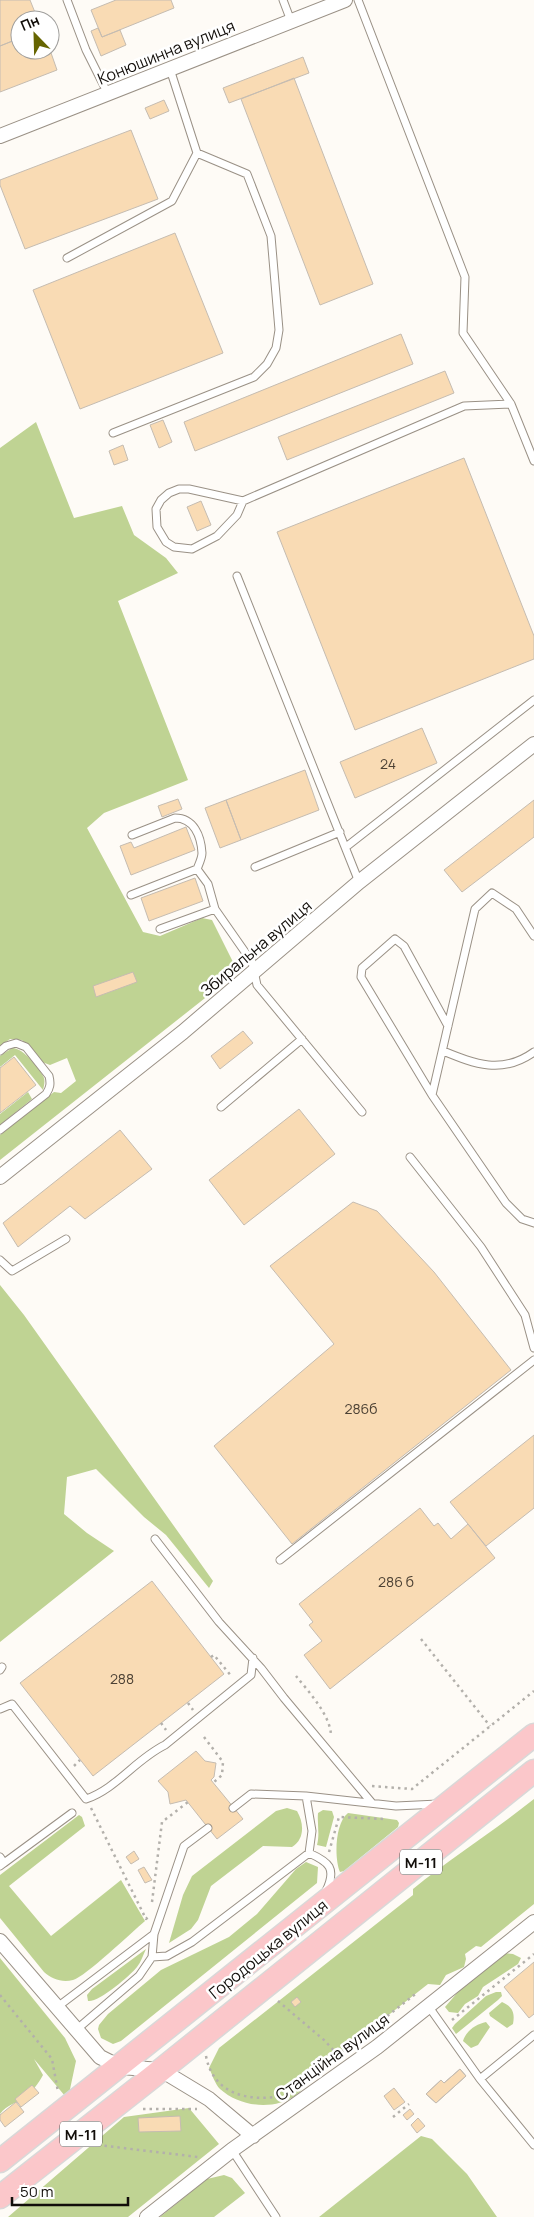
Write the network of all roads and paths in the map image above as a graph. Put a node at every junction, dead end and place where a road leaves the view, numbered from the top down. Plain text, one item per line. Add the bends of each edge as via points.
1 (68, 0) edge
2 (283, 0) edge
3 (345, 0) edge
4 (358, 0) edge
5 (291, 21) junction
6 (170, 69) junction
7 (108, 94) junction
8 (0, 136) edge
9 (197, 153) junction
10 (67, 258) dead end
11 (510, 404) junction
12 (113, 433) dead end
13 (534, 461) edge
14 (243, 501) junction
15 (237, 576) dead end
16 (534, 700) edge
17 (534, 744) edge
18 (340, 832) junction
19 (132, 834) dead end
20 (346, 847) junction
21 (255, 867) dead end
22 (197, 869) junction
23 (360, 882) junction
24 (131, 895) dead end
25 (216, 909) junction
26 (160, 929) dead end
27 (534, 936) edge
28 (255, 973) junction
29 (448, 1026) junction
30 (302, 1039) junction
31 (0, 1051) edge
32 (443, 1051) junction
33 (534, 1052) edge
34 (432, 1095) junction
35 (221, 1107) dead end
36 (362, 1112) dead end
37 (0, 1130) edge
38 (410, 1157) dead end
39 (0, 1177) edge
40 (534, 1223) edge
41 (66, 1239) dead end
42 (0, 1260) edge
43 (534, 1348) edge
44 (534, 1360) edge
45 (155, 1539) dead end
46 (280, 1560) dead end
47 (421, 1639) dead end
48 (253, 1658) junction
49 (296, 1676) dead end
50 (534, 1691) edge
51 (0, 1709) edge
52 (161, 1723) dead end
53 (490, 1726) junction
54 (168, 1733) dead end
55 (534, 1735) edge
56 (204, 1737) dead end
57 (331, 1743) dead end
58 (80, 1760) dead end
59 (70, 1768) dead end
60 (534, 1771) edge
61 (213, 1783) dead end
62 (367, 1786) dead end
63 (306, 1796) junction
64 (86, 1799) junction
65 (188, 1802) dead end
66 (372, 1803) junction
67 (449, 1804) junction
68 (233, 1808) dead end
69 (72, 1813) dead end
70 (385, 1819) dead end
71 (208, 1828) dead end
72 (329, 1852) dead end
73 (309, 1853) junction
74 (1, 1862) edge
75 (152, 1903) dead end
76 (150, 1913) dead end
77 (311, 1914) junction
78 (534, 1922) edge
79 (154, 1934) junction
80 (0, 1941) edge
81 (534, 1954) edge
82 (152, 1958) junction
83 (418, 1992) dead end
84 (0, 1995) edge
85 (277, 2000) dead end
86 (429, 2007) junction
87 (56, 2008) junction
88 (443, 2028) junction
89 (76, 2030) junction
90 (534, 2035) edge
91 (206, 2054) dead end
92 (338, 2055) junction
93 (331, 2060) dead end
94 (120, 2067) junction
95 (161, 2070) junction
96 (480, 2079) junction
97 (58, 2094) dead end
98 (285, 2095) dead end
99 (409, 2104) dead end
100 (141, 2109) dead end
101 (197, 2109) dead end
102 (393, 2117) dead end
103 (253, 2136) junction
104 (95, 2138) dead end
105 (534, 2145) edge
106 (232, 2150) junction
107 (220, 2160) junction
108 (0, 2161) edge
109 (0, 2197) edge
110 (147, 2217) edge
111 (276, 2217) edge

1 - 7 lane via 86,50
2 - 5 lane
3 - 5 street, Конюшинна вулиця
4 - 11 lane via 465,277 463,333
5 - 6 street, Конюшинна вулиця
6 - 7 street, Конюшинна вулиця
6 - 9 lane
7 - 8 street, Конюшинна вулиця
9 - 10 lane via 172,200
9 - 12 lane via 246,174 250,182 271,236 279,330 276,348 254,377
11 - 13 lane
11 - 14 lane via 464,406
14 - 14 lane via 189,489 169,493 156,509 157,527 166,542 174,547 192,549 217,536 237,515
15 - 18 lane
16 - 20 lane
17 - 23 street, Збиральна вулиця
18 - 20 lane
18 - 21 lane
19 - 22 lane via 175,818 187,820 196,829 202,855
20 - 23 lane
22 - 24 lane
22 - 25 lane via 208,884
23 - 28 street, Збиральна вулиця
25 - 26 lane
25 - 28 lane via 252,962
27 - 29 lane via 516,908 492,893 475,908
28 - 30 lane via 257,985
28 - 39 street, Збиральна вулиця
29 - 32 lane
29 - 34 lane via 404,946 395,940 362,968 361,977
30 - 35 lane
30 - 36 lane
31 - 37 lane via 11,1044 21,1045 51,1082 46,1094
32 - 33 lane via 478,1065 503,1065
32 - 34 lane
34 - 40 lane via 506,1203 522,1219
38 - 43 lane via 481,1247 506,1285 525,1315
41 - 42 lane via 12,1271
44 - 46 lane
45 - 48 lane via 219,1622
47 - 53 path
48 - 64 lane via 251,1675 244,1681 99,1795
48 - 66 lane
49 - 57 path via 319,1705 331,1728
50 - 53 path
51 - 64 lane via 12,1704
52 - 54 path
53 - 62 path via 412,1789
55 - 67 main road, Городоцька вулиця / М-11
56 - 61 path via 223,1762 222,1775
58 - 59 path
60 - 95 main road, Городоцька вулиця / М-11
63 - 66 lane
63 - 68 lane via 251,1794
63 - 73 lane via 312,1831
64 - 76 path via 146,1919
65 - 75 path via 162,1822
66 - 67 lane via 396,1806
67 - 77 main road, Городоцька вулиця / М-11
69 - 74 lane
70 - 72 path via 338,1817
71 - 79 lane via 184,1846
73 - 77 lane via 325,1860 330,1868 330,1883
73 - 82 lane via 192,1942 167,1956
77 - 94 main road, Городоцька вулиця / М-11
78 - 86 street, Станційна вулиця
79 - 82 lane
79 - 87 lane
80 - 87 street
81 - 88 path
82 - 89 lane via 139,1976
83 - 92 path
84 - 97 path via 52,2059
85 - 92 path
86 - 88 lane
86 - 103 street, Станційна вулиця
87 - 89 street
88 - 96 lane
89 - 94 street via 100,2057
90 - 96 lane
91 - 98 path via 208,2069 225,2089 256,2099
92 - 93 path
94 - 95 street
94 - 108 main road, Городоцька вулиця / М-11
95 - 103 street via 209,2099
95 - 109 main road, Городоцька вулиця / М-11
96 - 105 lane
99 - 102 path
100 - 101 path
103 - 106 street, Станційна вулиця
104 - 107 path via 98,2145
106 - 107 street, Станційна вулиця
106 - 111 lane
107 - 110 street, Станційна вулиця

